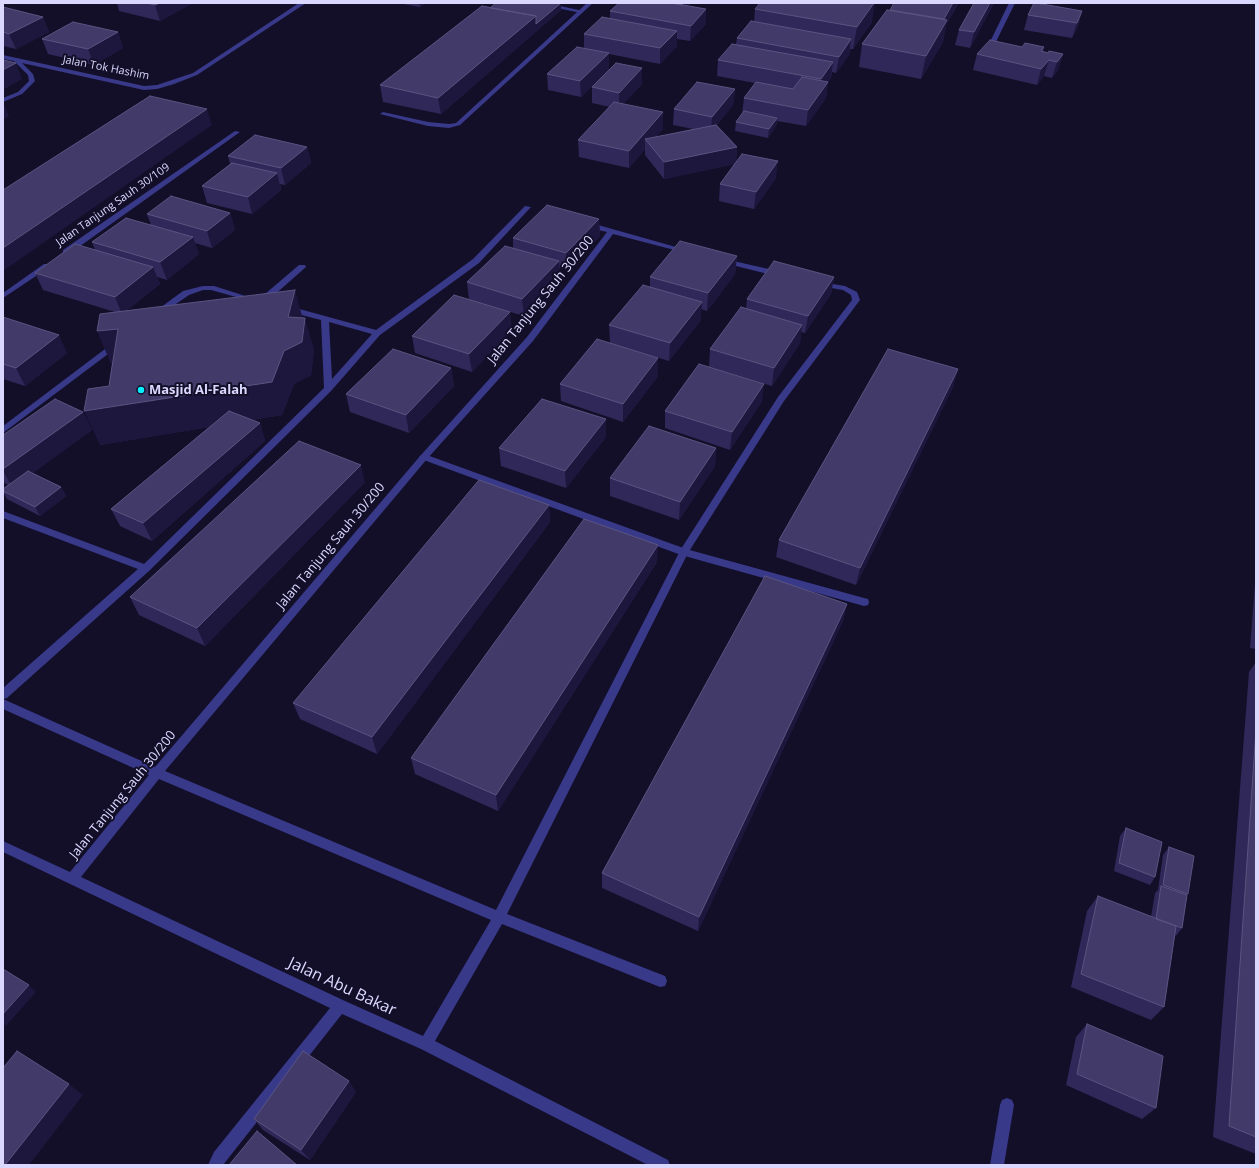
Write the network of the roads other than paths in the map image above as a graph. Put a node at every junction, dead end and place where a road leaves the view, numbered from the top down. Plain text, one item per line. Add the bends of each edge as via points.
1 (303, 3) edge
2 (536, 3) edge
3 (590, 3) edge
4 (1012, 3) edge
5 (580, 11) junction
6 (989, 50) edge
7 (3, 57) edge
8 (16, 60) junction
9 (3, 100) edge
10 (383, 114) dead end
11 (237, 132) dead end
12 (527, 208) dead end
13 (581, 223) edge
14 (611, 232) junction
15 (696, 253) edge
16 (61, 255) edge
17 (719, 259) edge
18 (55, 260) edge
19 (302, 267) dead end
20 (788, 276) edge
21 (811, 282) edge
22 (3, 296) edge
23 (261, 302) junction
24 (152, 317) edge
25 (325, 319) junction
26 (377, 333) junction
27 (123, 340) edge
28 (328, 389) junction
29 (3, 430) edge
30 (424, 457) junction
31 (3, 514) edge
32 (684, 552) junction
33 (146, 568) junction
34 (864, 602) dead end
35 (3, 695) edge
36 (3, 704) edge
37 (157, 773) junction
38 (3, 846) edge
39 (72, 878) junction
40 (499, 917) junction
41 (660, 981) dead end
42 (340, 1006) junction
43 (426, 1044) junction
44 (1007, 1105) dead end
45 (215, 1165) edge
46 (663, 1165) edge
47 (997, 1165) edge

1 - 8 street, Jalan Tok Hashim via 195,74 157,87 144,88
2 - 5 street
3 - 5 street
4 - 6 street
5 - 10 street via 458,124 428,124
7 - 8 street, Jalan Tok Hashim
8 - 9 street via 31,75 32,80 20,93
11 - 16 street, Jalan Tanjung Sauh 30/109
12 - 26 street via 476,261
13 - 14 street
14 - 15 street
14 - 30 street, Jalan Tanjung Sauh 30/200 via 530,339
17 - 20 street
18 - 22 street, Jalan Tanjung Sauh 30/109
19 - 23 street
21 - 32 street via 845,288 854,294 856,300 781,399
23 - 24 street via 203,288 186,293
23 - 25 street
25 - 26 street
25 - 28 street
26 - 28 street
27 - 29 street
28 - 33 street
30 - 32 street
30 - 37 street, Jalan Tanjung Sauh 30/200
31 - 33 street
32 - 34 street
32 - 40 street
33 - 35 street
36 - 37 street
37 - 39 street, Jalan Tanjung Sauh 30/200
37 - 40 street
38 - 39 street, Jalan Abu Bakar
39 - 42 street, Jalan Abu Bakar
40 - 41 street
40 - 43 street
42 - 43 street, Jalan Abu Bakar
42 - 45 street
43 - 46 street, Jalan Abu Bakar
44 - 47 street

